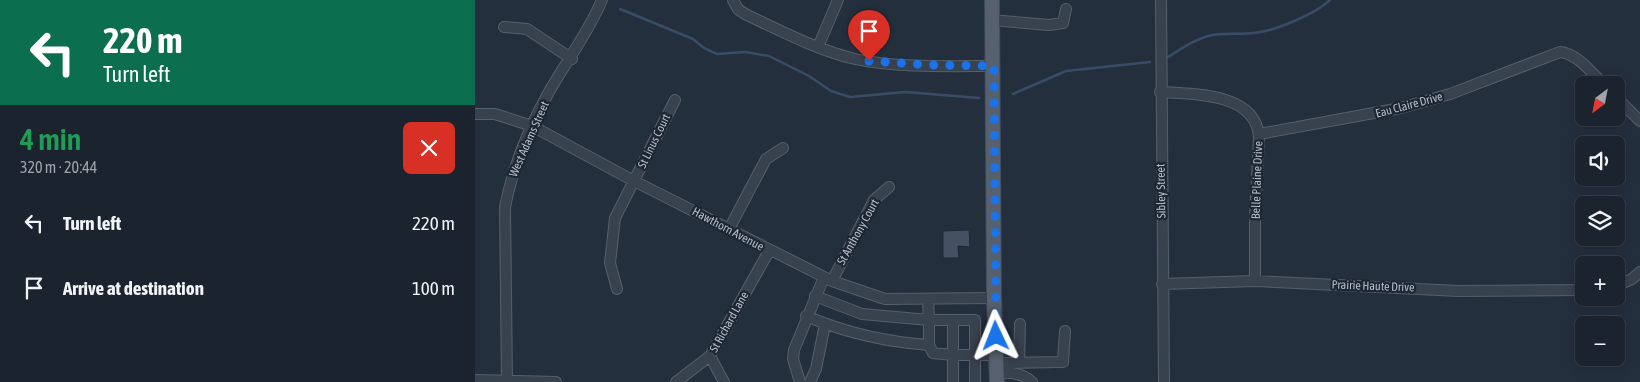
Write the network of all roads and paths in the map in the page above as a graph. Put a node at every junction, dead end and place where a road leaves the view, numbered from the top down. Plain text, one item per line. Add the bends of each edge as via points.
1 (602, 0) edge
2 (733, 0) edge
3 (838, 0) edge
4 (992, 0) edge
5 (1161, 0) edge
6 (1065, 9) dead end
7 (991, 20) junction
8 (505, 27) dead end
9 (818, 47) junction
10 (572, 59) junction
11 (994, 66) junction
12 (1594, 76) edge
13 (1160, 92) junction
14 (675, 100) dead end
15 (1625, 106) edge
16 (475, 114) edge
17 (1640, 121) edge
18 (532, 126) junction
19 (1259, 134) junction
20 (783, 148) dead end
21 (634, 181) junction
22 (889, 187) dead end
23 (729, 229) junction
24 (769, 251) junction
25 (1640, 272) edge
26 (828, 279) junction
27 (1255, 281) junction
28 (1625, 282) edge
29 (1162, 284) junction
30 (617, 289) dead end
31 (1575, 290) edge
32 (815, 296) junction
33 (994, 298) junction
34 (928, 299) junction
35 (806, 316) junction
36 (929, 320) junction
37 (953, 320) junction
38 (825, 324) junction
39 (1020, 324) dead end
40 (1065, 331) dead end
41 (929, 345) junction
42 (975, 355) junction
43 (710, 356) junction
44 (953, 356) junction
45 (1019, 363) junction
46 (997, 368) edge
47 (475, 380) edge
48 (507, 381) edge
49 (556, 382) edge
50 (676, 382) edge
51 (724, 382) edge
52 (800, 382) edge
53 (810, 382) edge
54 (953, 382) edge
55 (975, 382) edge
56 (1032, 382) edge
57 (1164, 382) edge

1 - 10 street, West Adams Street
2 - 9 street via 745,14
3 - 9 street
4 - 7 main road
5 - 13 street, Sibley Street
6 - 7 street via 1063,23 1049,25
7 - 11 main road
8 - 10 street via 527,29
9 - 11 street via 858,60
10 - 18 street, West Adams Street
11 - 33 main road
12 - 19 street, Eau Claire Drive via 1573,56 1552,53 1425,102 1369,116
13 - 19 street, Belle Plaine Drive via 1199,94 1228,100 1247,114
13 - 29 street, Sibley Street
14 - 21 street, St Linus Court
15 - 17 street
16 - 18 street, Hawthorn Avenue via 495,114
18 - 21 street, Hawthorn Avenue
18 - 48 street, West Adams Street via 515,164 505,207
19 - 27 street, Belle Plaine Drive
20 - 23 street via 766,159
21 - 23 street, Hawthorn Avenue
21 - 30 street, St Linus Court via 615,218 610,262
22 - 26 street, St Anthony Court via 874,200
23 - 24 street, Hawthorn Avenue
24 - 26 street, Hawthorn Avenue
24 - 43 street, St Richard Lane
25 - 28 street
26 - 32 street, St Anthony Court
26 - 34 street, Hawthorn Avenue via 885,299
27 - 29 street, Prairie Haute Drive
27 - 31 street, Prairie Haute Drive via 1459,291
29 - 57 street, Sibley Street
32 - 35 street, St Anthony Court
32 - 36 street via 862,314
33 - 34 street, Hawthorn Avenue
33 - 46 main road
34 - 36 street
35 - 38 street
35 - 52 street, St Anthony Court via 793,359
36 - 37 street
36 - 41 street
37 - 42 street via 975,320
37 - 44 street
38 - 41 street via 873,337
38 - 53 street via 816,369
39 - 45 street
40 - 45 street via 1063,362
41 - 44 street via 933,353
42 - 44 street
42 - 46 street
42 - 55 street
43 - 50 street, St Richard Lane
43 - 51 street
44 - 54 street
45 - 46 street
46 - 56 street via 1026,376
47 - 48 street
48 - 49 street

